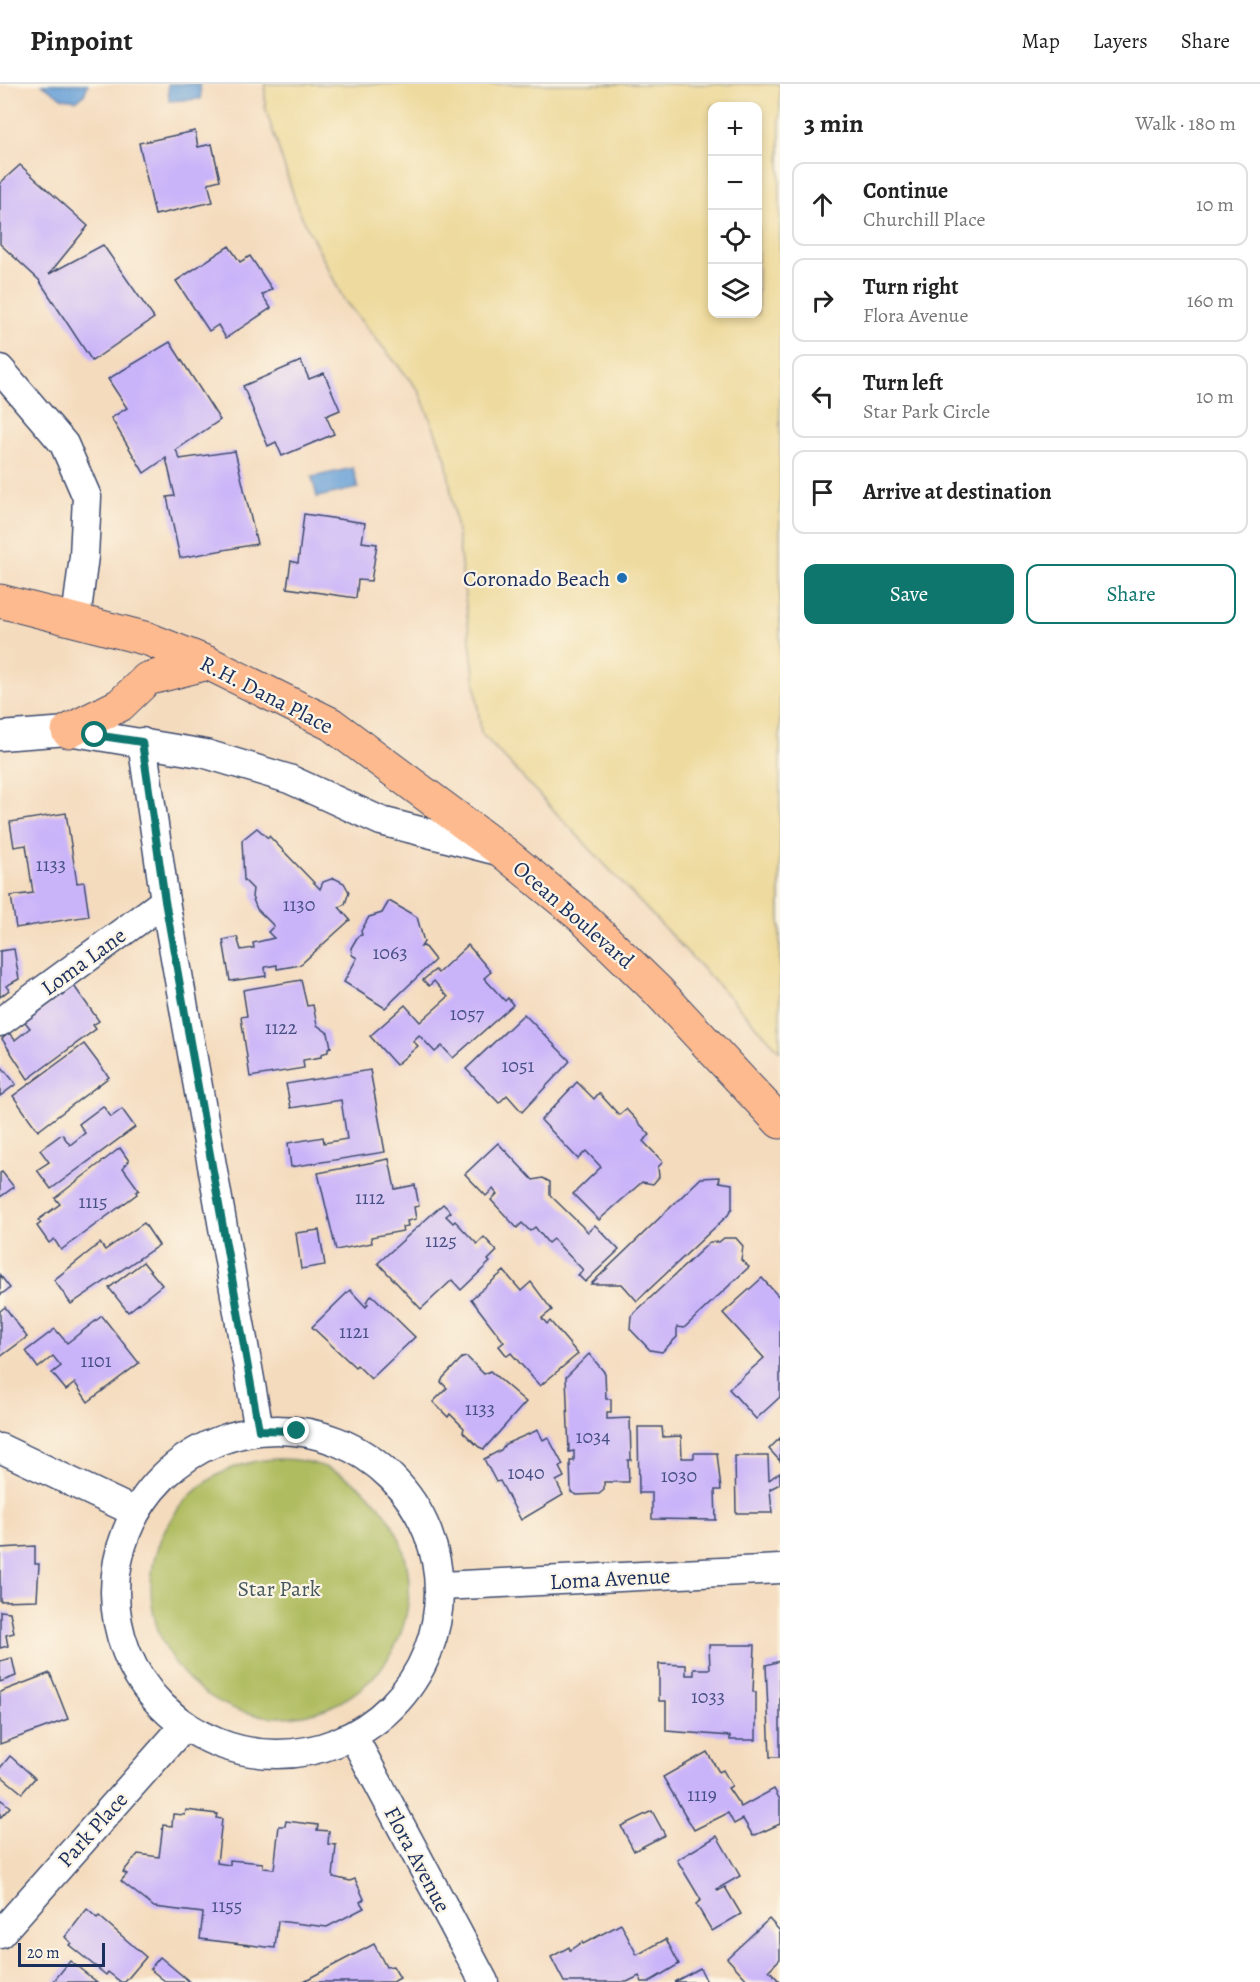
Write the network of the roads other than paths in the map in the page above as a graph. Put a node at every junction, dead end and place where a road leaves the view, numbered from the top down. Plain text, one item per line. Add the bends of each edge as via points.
1 (0, 369) edge
2 (0, 601) edge
3 (76, 619) junction
4 (208, 663) junction
5 (68, 731) junction
6 (0, 736) edge
7 (142, 742) junction
8 (503, 852) junction
9 (165, 901) junction
10 (0, 1022) edge
11 (780, 1122) edge
12 (259, 1430) junction
13 (0, 1448) edge
14 (135, 1512) junction
15 (780, 1569) edge
16 (441, 1586) junction
17 (185, 1725) junction
18 (353, 1736) junction
19 (0, 1934) edge
20 (484, 1982) edge

1 - 3 street via 64,444 87,497
2 - 3 main road, R.H. Dana Place
3 - 4 main road, R.H. Dana Place via 148,639
4 - 5 main road via 147,679 120,705
4 - 8 main road, R.H. Dana Place via 331,724
5 - 6 street, Ocean Boulevard
5 - 7 street, Ocean Boulevard
7 - 8 street, Ocean Boulevard via 206,754 288,779 381,821
7 - 9 street
8 - 11 main road, Ocean Boulevard via 581,916 657,990
9 - 10 street, Loma Lane
9 - 12 street
12 - 14 street via 221,1439 187,1456 158,1481
12 - 16 street via 297,1431 334,1440 368,1457 398,1482 420,1513 434,1548
13 - 14 street
14 - 17 street via 120,1549 116,1578 118,1628 132,1666 154,1699
15 - 16 street, Loma Avenue
16 - 18 street via 436,1632 419,1674 390,1710
17 - 18 street via 224,1745 267,1754 311,1751
17 - 19 street, Park Place
18 - 20 street, Flora Avenue

